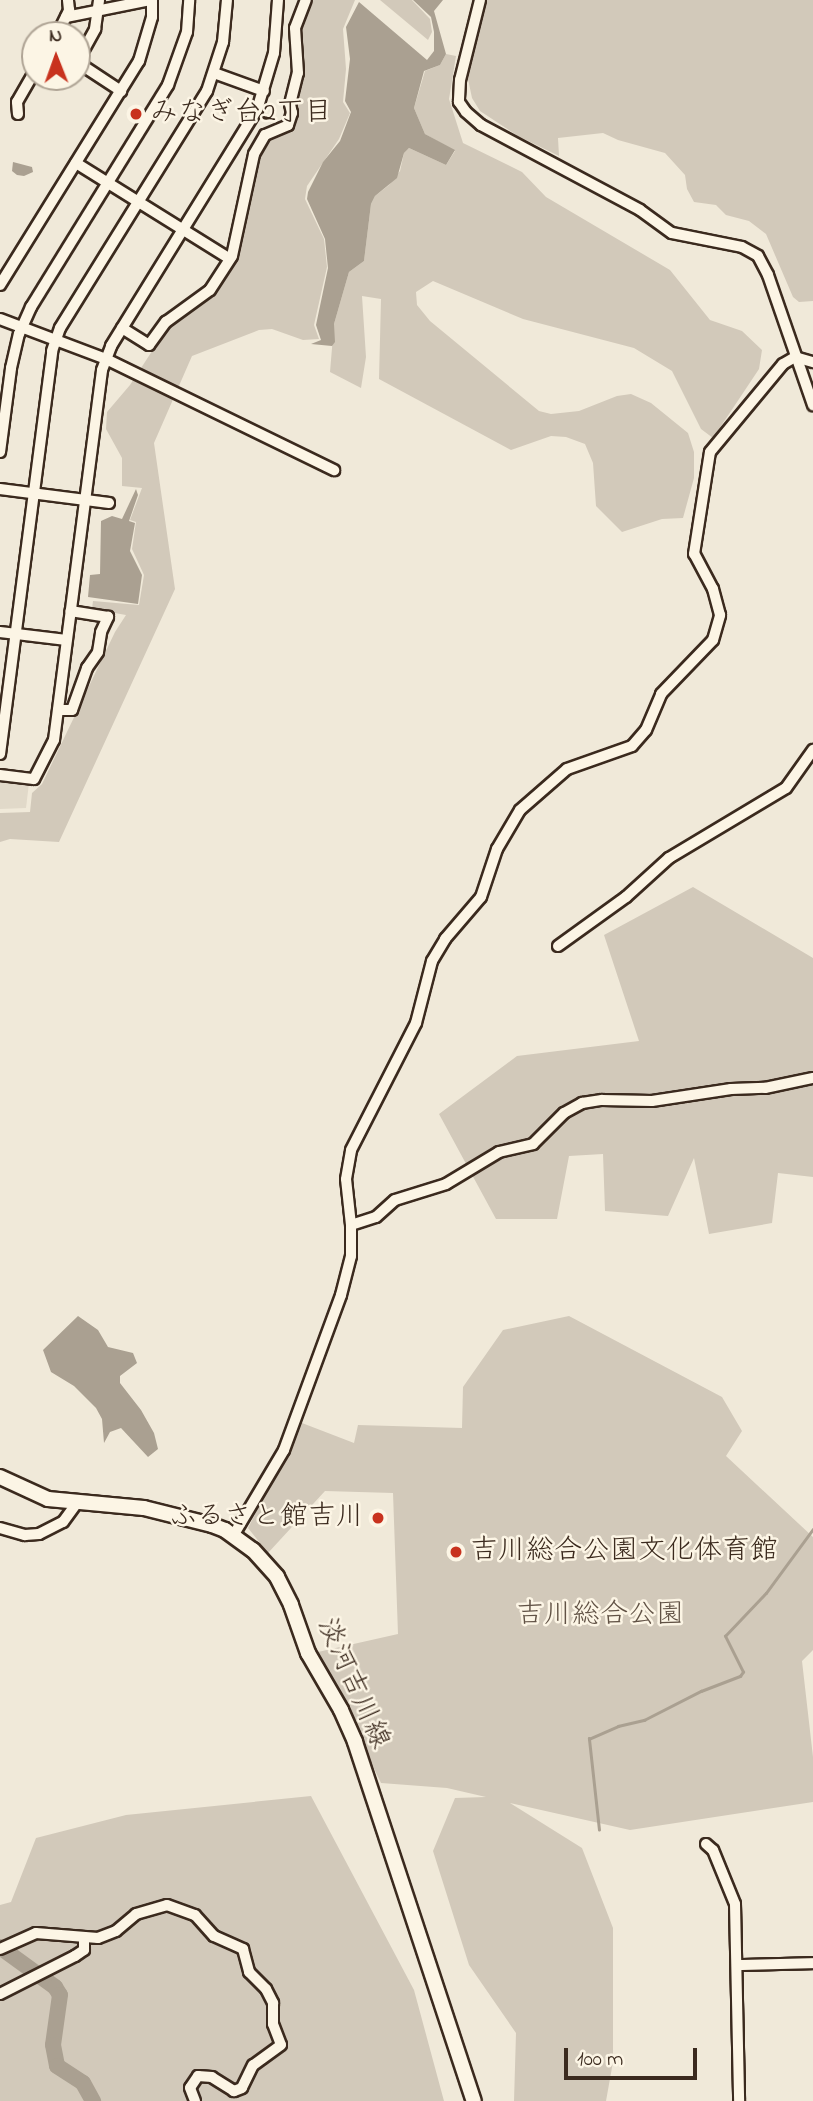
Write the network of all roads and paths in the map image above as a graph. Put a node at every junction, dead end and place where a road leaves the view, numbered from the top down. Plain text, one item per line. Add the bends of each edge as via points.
1 (68, 0) edge
2 (152, 0) edge
3 (189, 0) edge
4 (227, 0) edge
5 (278, 0) edge
6 (306, 0) edge
7 (480, 0) edge
8 (99, 6) edge
9 (66, 17) junction
10 (64, 21) edge
11 (91, 36) edge
12 (91, 71) edge
13 (214, 73) junction
14 (23, 91) edge
15 (121, 91) junction
16 (264, 91) junction
17 (18, 114) dead end
18 (76, 163) junction
19 (107, 183) junction
20 (140, 202) junction
21 (185, 230) junction
22 (230, 259) junction
23 (0, 285) edge
24 (0, 319) edge
25 (22, 327) junction
26 (122, 328) junction
27 (57, 338) junction
28 (795, 357) junction
29 (106, 359) junction
30 (813, 362) edge
31 (813, 405) edge
32 (0, 452) edge
33 (334, 470) dead end
34 (0, 489) edge
35 (34, 493) junction
36 (84, 500) junction
37 (109, 503) dead end
38 (70, 611) junction
39 (0, 632) edge
40 (16, 634) junction
41 (67, 640) junction
42 (58, 710) junction
43 (813, 750) edge
44 (0, 754) edge
45 (0, 775) edge
46 (558, 946) dead end
47 (813, 1078) edge
48 (351, 1225) junction
49 (0, 1477) edge
50 (76, 1504) junction
51 (0, 1528) edge
52 (233, 1536) junction
53 (706, 1844) dead end
54 (84, 1937) junction
55 (0, 1949) edge
56 (813, 1964) edge
57 (737, 1965) junction
58 (0, 1994) edge
59 (195, 2101) edge
60 (474, 2101) edge
61 (739, 2101) edge

1 - 9 street
2 - 8 street
2 - 15 street via 146,42
3 - 19 street via 187,32 168,85
4 - 13 street
5 - 16 street via 274,53
6 - 22 street via 295,28 298,73 292,113 288,124 265,135 254,154
7 - 28 street via 460,80 459,102 466,112 481,125 672,233 742,247 758,256
8 - 9 street
8 - 11 street
9 - 10 street
12 - 15 street
13 - 16 street
13 - 20 street
14 - 17 street via 17,102
15 - 18 street
16 - 21 street via 246,130
18 - 19 street
18 - 23 street
19 - 20 street
19 - 25 street
20 - 21 street
20 - 27 street
21 - 22 street
21 - 26 street
22 - 26 street via 210,290 166,322 149,345
24 - 25 street
25 - 27 street
25 - 32 street via 10,368
26 - 29 street
27 - 29 street
27 - 35 street
28 - 30 street
28 - 31 street
28 - 48 street via 783,364 710,452 694,554 713,589 720,615 713,640 661,694 646,730 632,746 567,769 520,810 497,849 481,897 432,961 416,1023 351,1150 346,1179
29 - 33 street
29 - 36 street via 98,386
34 - 35 street
35 - 36 street
35 - 40 street
36 - 37 street
36 - 38 street
38 - 41 street
38 - 42 street via 108,617 72,710
39 - 40 street
40 - 41 street
40 - 44 street
41 - 42 street
42 - 45 street via 54,740 34,779
43 - 46 street via 786,788 669,858 626,897
47 - 48 street via 652,1101 582,1103 564,1113 533,1144 499,1152 446,1184 395,1200 376,1217
48 - 52 street via 351,1256 341,1295 284,1450
49 - 50 main road, 淡河吉川線 via 24,1490
50 - 51 street via 63,1522 39,1534
50 - 52 main road, 淡河吉川線 via 166,1513 212,1525
52 - 60 main road, 淡河吉川線 via 277,1577 308,1653 346,1721
53 - 57 street via 713,1850 735,1904
54 - 55 street via 37,1933
54 - 58 street via 84,1950
54 - 59 street via 98,1938 116,1931 136,1914 167,1905 195,1915 214,1936 243,1949 249,1972 266,1989 272,2003 281,2045 253,2065 242,2088 234,2091 212,2077 198,2076 190,2088
56 - 57 street
57 - 61 street

